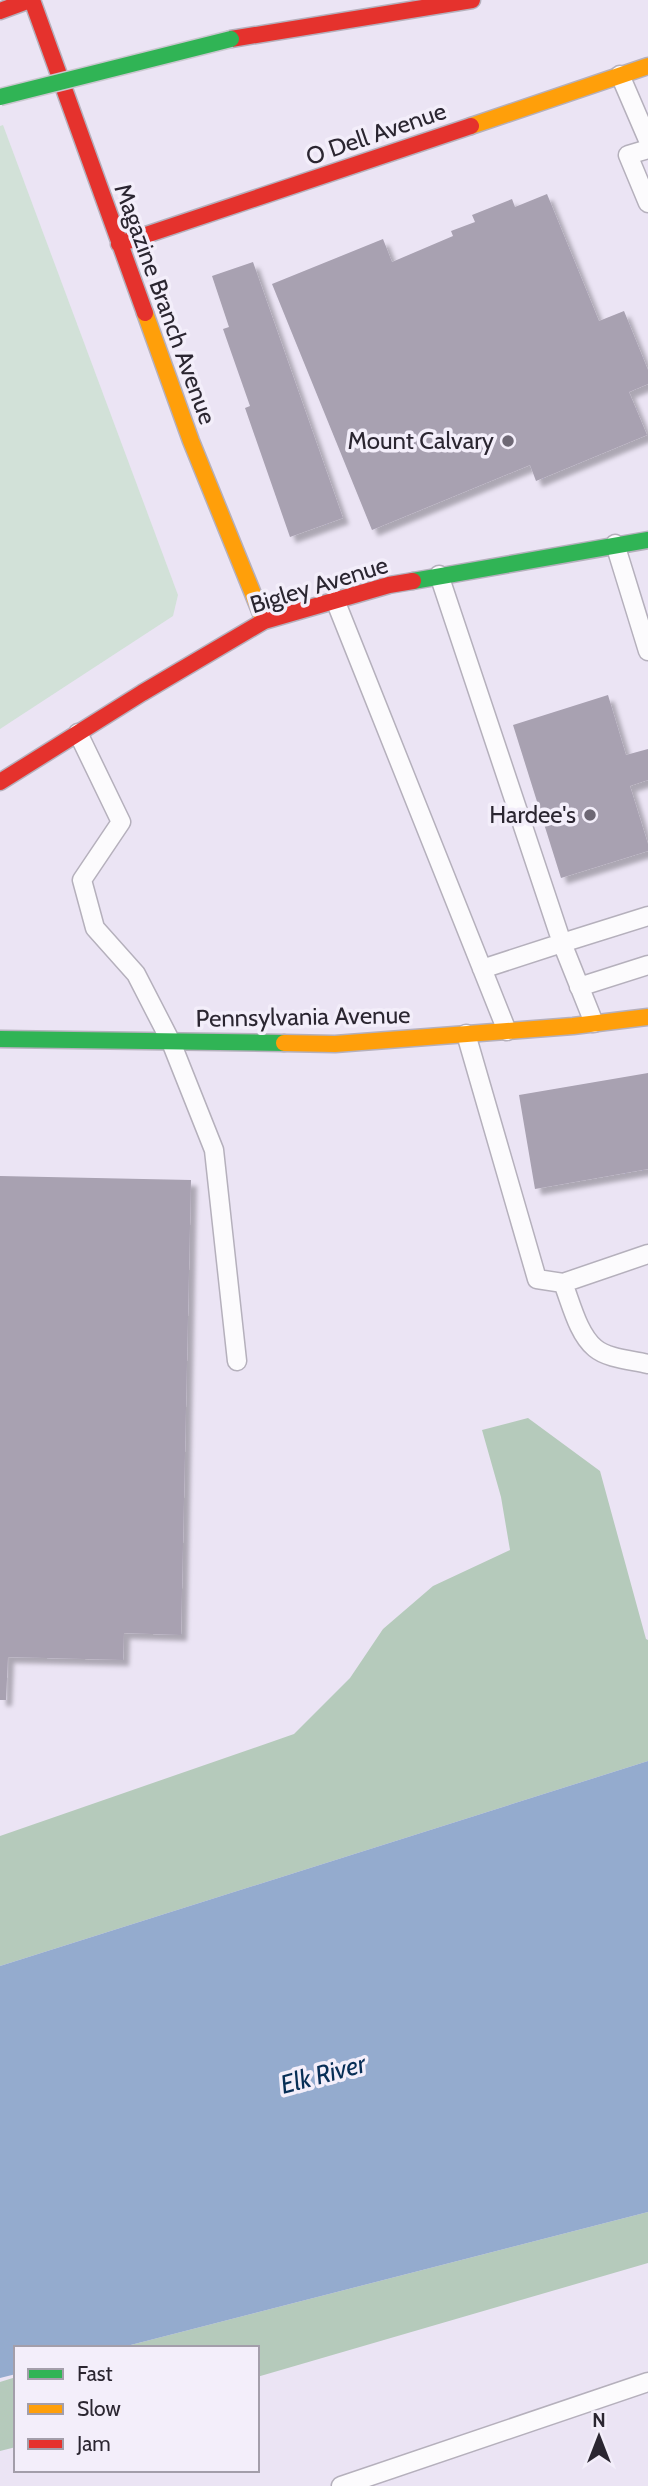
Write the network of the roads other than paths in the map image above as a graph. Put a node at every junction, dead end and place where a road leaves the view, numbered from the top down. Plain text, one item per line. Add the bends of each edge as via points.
1 (31, 0) edge
2 (472, 0) edge
3 (0, 10) edge
4 (648, 66) edge
5 (620, 75) junction
6 (0, 97) edge
7 (648, 140) edge
8 (648, 149) edge
9 (648, 203) edge
10 (119, 244) junction
11 (648, 540) edge
12 (615, 544) junction
13 (439, 575) junction
14 (335, 600) junction
15 (264, 621) junction
16 (648, 651) edge
17 (78, 733) junction
18 (0, 782) edge
19 (648, 916) edge
20 (562, 943) junction
21 (648, 965) edge
22 (482, 969) junction
23 (579, 987) junction
24 (648, 1017) edge
25 (594, 1023) junction
26 (507, 1031) junction
27 (466, 1034) junction
28 (0, 1040) edge
29 (171, 1042) junction
30 (648, 1254) edge
31 (563, 1283) junction
32 (237, 1361) dead end
33 (648, 1364) edge
34 (648, 2382) edge
35 (341, 2486) edge

1 - 3 main road
1 - 10 main road, Magazine Branch Avenue
2 - 6 main road, bridge via 231,40
4 - 5 main road, O Dell Avenue
5 - 7 lane
5 - 10 main road, O Dell Avenue
8 - 9 lane via 628,155
10 - 15 main road, Magazine Branch Avenue via 191,441
11 - 12 main road, Bigley Avenue
12 - 13 main road, Bigley Avenue
12 - 16 lane
13 - 14 main road, Bigley Avenue
13 - 20 lane
14 - 15 main road, Bigley Avenue
14 - 22 lane
15 - 17 main road, Bigley Avenue
17 - 18 main road, Bigley Avenue
17 - 29 lane via 121,822 82,880 95,928 136,974
19 - 20 lane
20 - 22 lane
20 - 23 lane
21 - 23 lane
22 - 26 lane
23 - 25 lane
24 - 25 main road, Pennsylvania Avenue
25 - 26 main road, Pennsylvania Avenue
26 - 27 main road, Pennsylvania Avenue
27 - 29 main road, Pennsylvania Avenue via 335,1044
27 - 31 lane via 537,1279
28 - 29 main road, Pennsylvania Avenue
29 - 32 lane via 214,1150
30 - 31 lane
31 - 33 lane via 594,1347
34 - 35 lane

